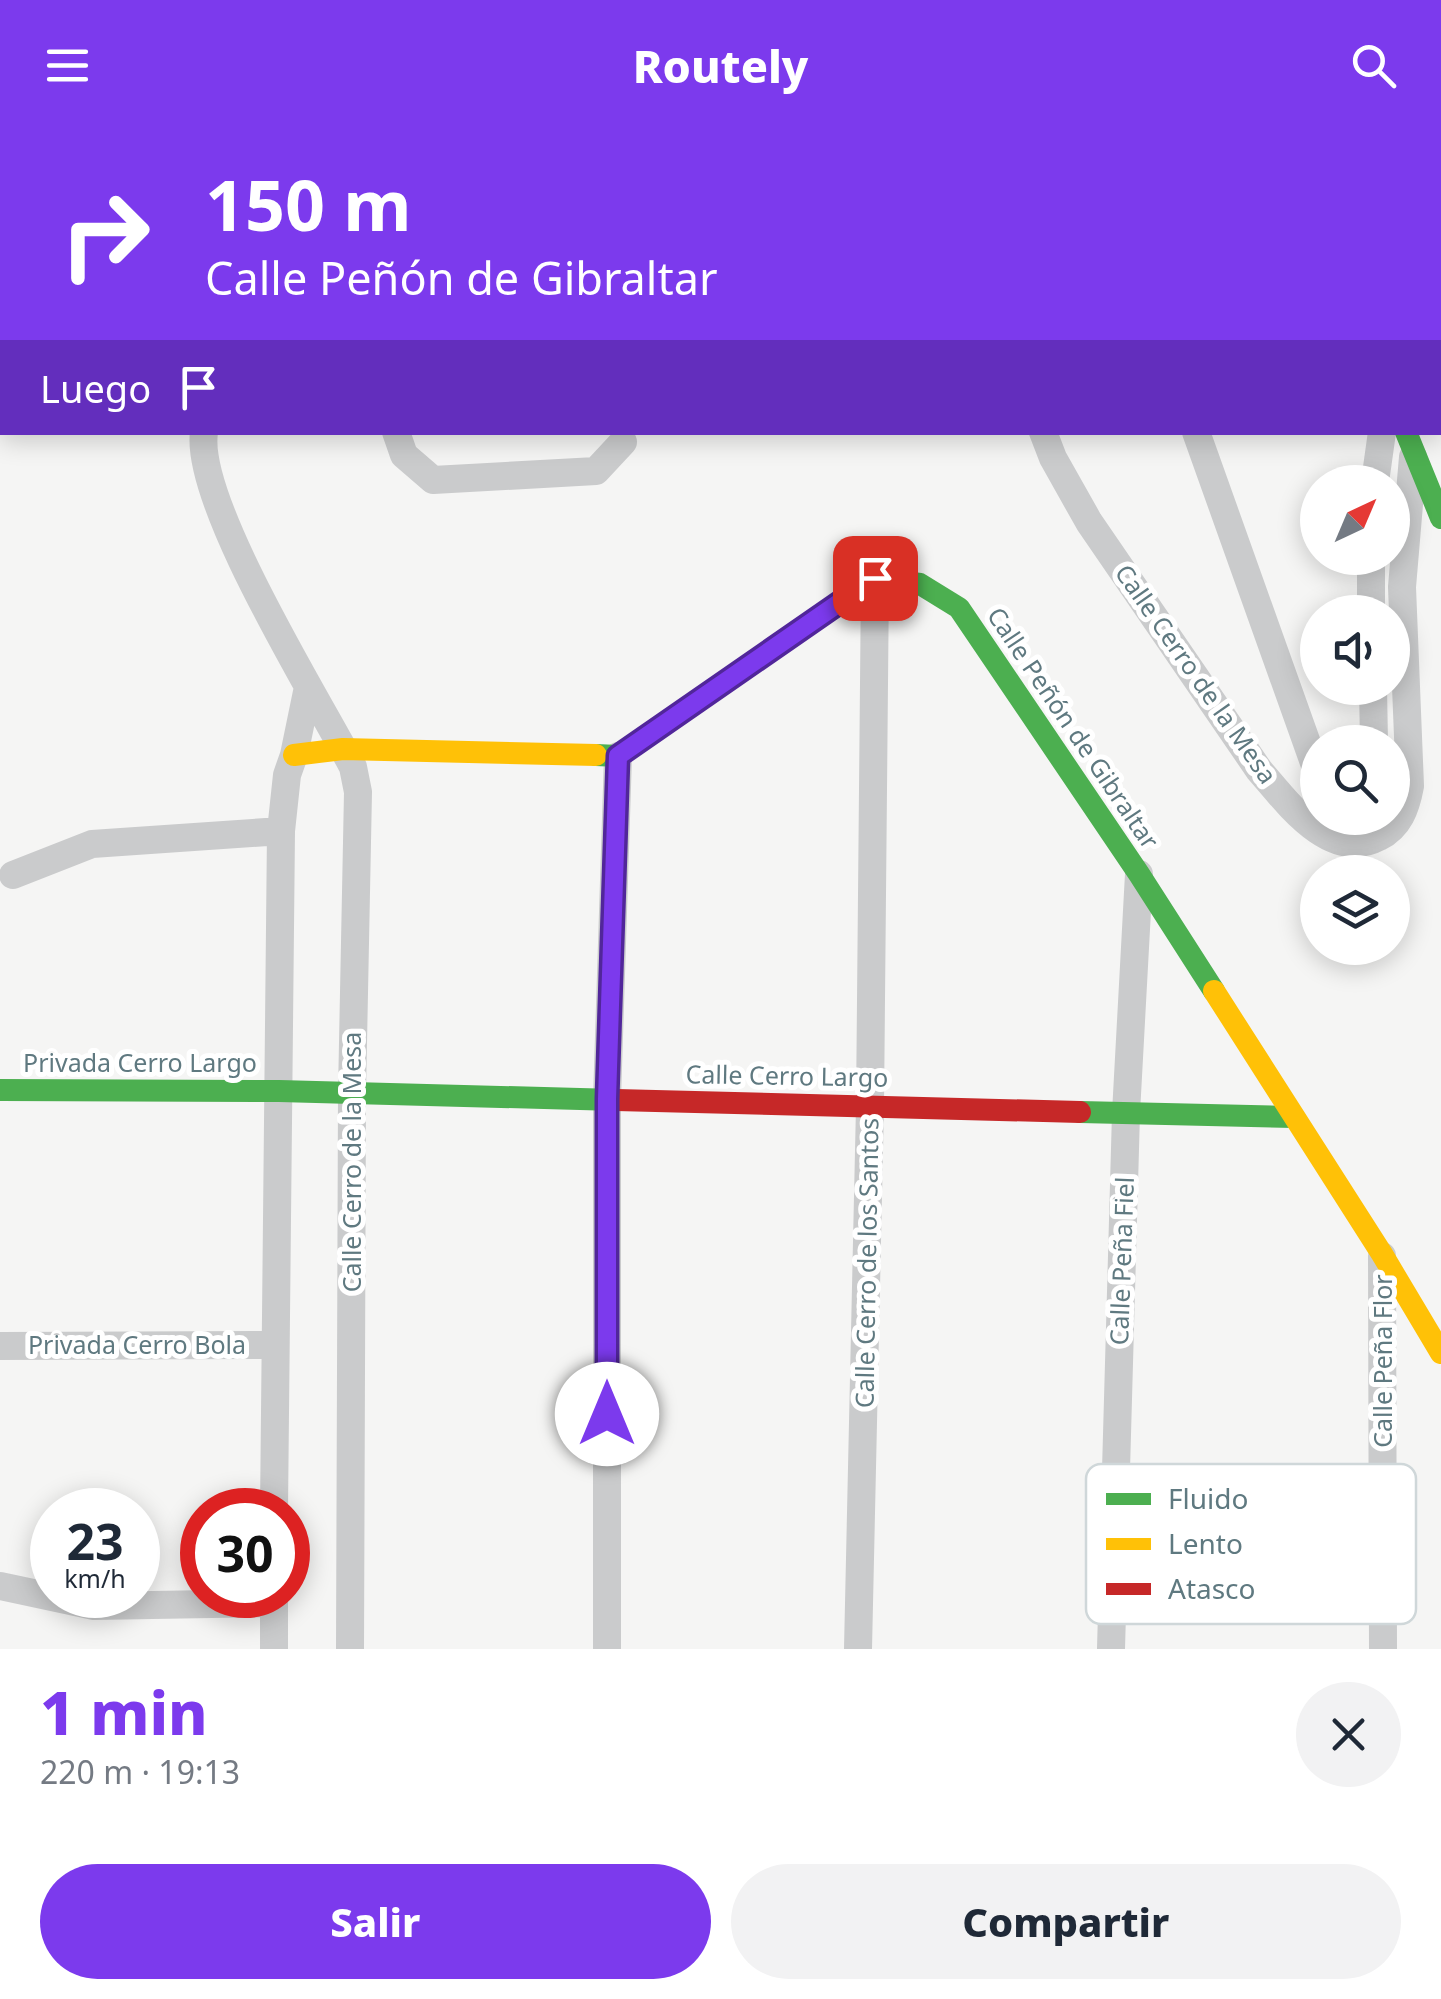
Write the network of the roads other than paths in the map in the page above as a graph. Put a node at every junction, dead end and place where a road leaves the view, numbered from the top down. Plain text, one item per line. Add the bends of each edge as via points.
1 (204, 435) edge
2 (397, 435) edge
3 (1044, 435) edge
4 (1197, 435) edge
5 (1382, 435) edge
6 (623, 442) dead end
7 (1410, 442) edge
8 (1377, 465) edge
9 (1441, 518) edge
10 (875, 578) junction
11 (308, 688) junction
12 (1301, 725) edge
13 (1408, 725) edge
14 (343, 749) junction
15 (294, 755) junction
16 (618, 756) junction
17 (1300, 814) edge
18 (281, 831) junction
19 (1350, 835) edge
20 (1381, 835) edge
21 (1139, 874) junction
22 (12, 875) dead end
23 (0, 1090) edge
24 (279, 1091) junction
25 (352, 1093) junction
26 (607, 1099) junction
27 (870, 1106) junction
28 (1126, 1113) junction
29 (1294, 1117) junction
30 (1382, 1254) junction
31 (274, 1344) junction
32 (0, 1346) edge
33 (1441, 1352) edge
34 (1116, 1464) edge
35 (1383, 1464) edge
36 (274, 1488) edge
37 (0, 1586) edge
38 (180, 1603) edge
39 (274, 1618) edge
40 (1112, 1624) edge
41 (1383, 1624) edge
42 (274, 1649) edge
43 (350, 1649) edge
44 (606, 1649) edge
45 (858, 1649) edge
46 (1111, 1649) edge
47 (1383, 1649) edge

1 - 11 street, Calle Cerro de la Mesa via 208,474 239,553
2 - 6 street via 404,455 433,480 596,470
3 - 17 street, Calle Cerro de la Mesa via 1089,522 1259,770
4 - 12 street
5 - 8 street
7 - 9 street
7 - 13 street, Calle Cerro de la Mesa via 1402,588
10 - 16 street
10 - 21 street, Calle Peñón de Gibraltar via 908,579 959,608
10 - 27 street, Calle Cerro de los Santos
11 - 14 street, Calle Cerro de la Mesa
11 - 15 street
14 - 15 street
14 - 16 street
14 - 25 street, Calle Cerro de la Mesa via 358,792
15 - 18 street
16 - 26 street
18 - 22 street via 92,844
18 - 24 street
19 - 20 street, Calle Cerro de la Mesa via 1367,842
21 - 28 street, Calle Peña Fiel
21 - 29 street, Calle Peñón de Gibraltar
23 - 24 street, Privada Cerro Largo
24 - 25 street, Calle Cerro Largo
24 - 31 street
25 - 26 street, Calle Cerro Largo
25 - 43 street, Calle Cerro de la Mesa
26 - 27 street, Calle Cerro Largo
26 - 44 street
27 - 28 street, Calle Cerro Largo
27 - 45 street, Calle Cerro de los Santos
28 - 29 street, Calle Cerro Largo
28 - 34 street, Calle Peña Fiel
29 - 30 street, Calle Peñón de Gibraltar
30 - 33 street, Calle Peñón de Gibraltar
30 - 35 street, Calle Peña Flor
31 - 32 street, Privada Cerro Bola
31 - 36 street
37 - 38 street via 94,1606
39 - 42 street
40 - 46 street, Calle Peña Fiel
41 - 47 street, Calle Peña Flor

